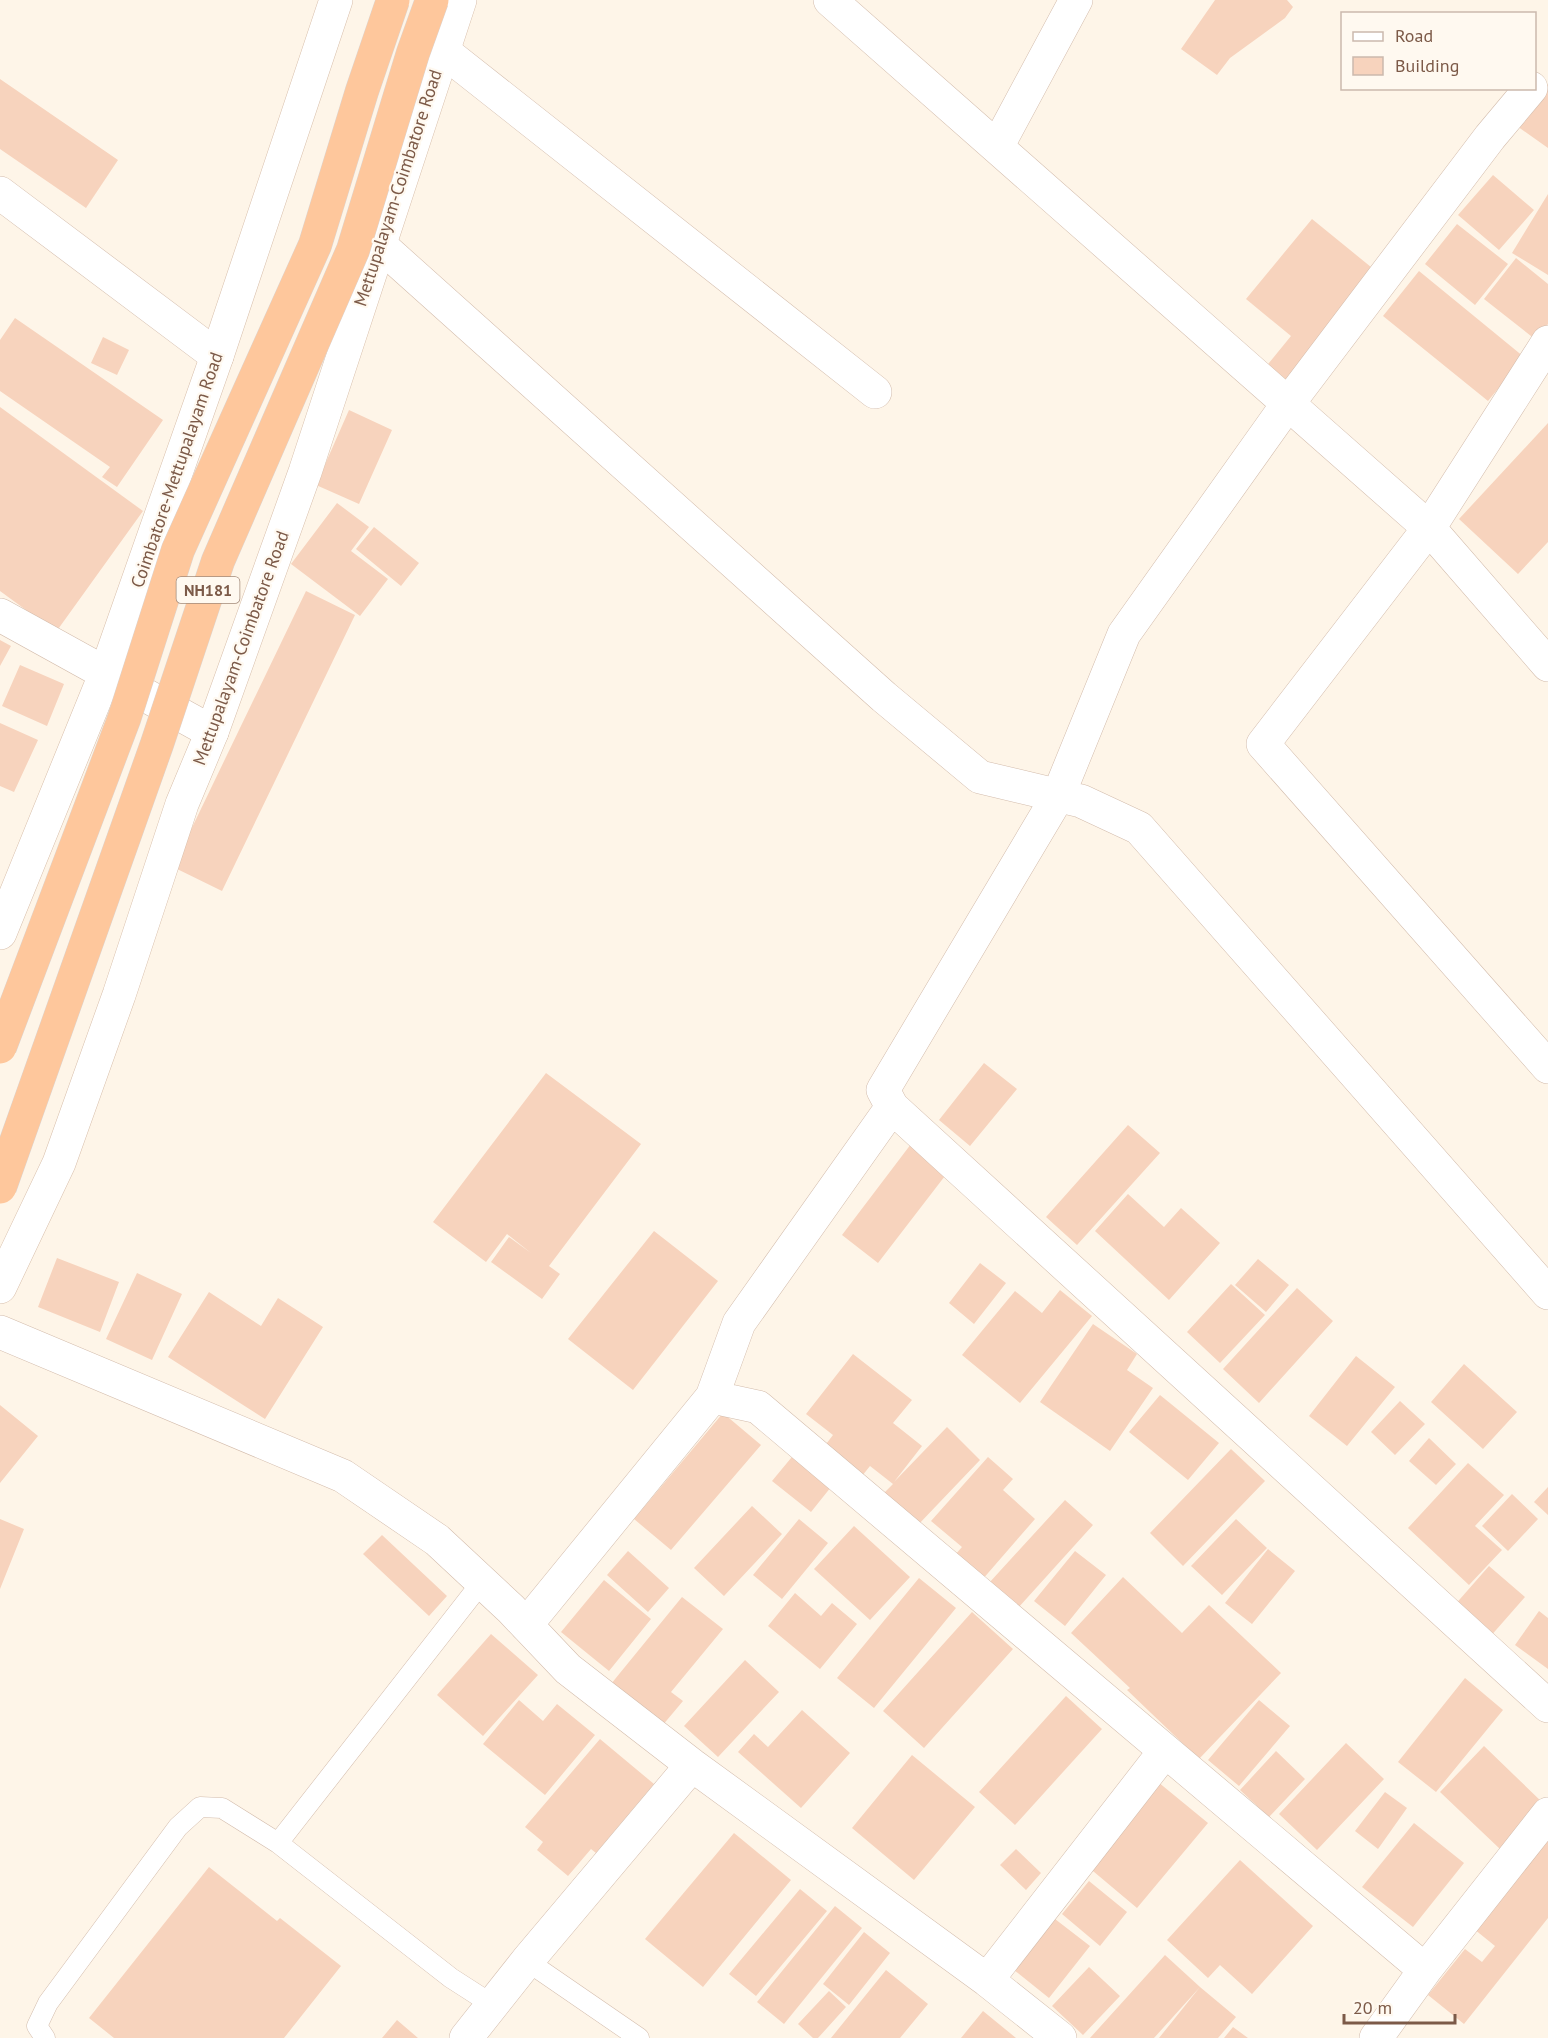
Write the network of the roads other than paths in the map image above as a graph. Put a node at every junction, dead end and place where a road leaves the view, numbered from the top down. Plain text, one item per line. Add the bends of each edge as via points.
1 (336, 0) edge
2 (393, 0) edge
3 (432, 0) edge
4 (460, 0) edge
5 (830, 0) edge
6 (1076, 0) edge
7 (442, 51) junction
8 (1548, 68) edge
9 (1536, 82) edge
10 (1529, 90) edge
11 (997, 147) junction
12 (0, 193) edge
13 (381, 246) junction
14 (1548, 342) edge
15 (217, 356) junction
16 (874, 392) dead end
17 (1287, 405) junction
18 (1430, 528) junction
19 (0, 615) edge
20 (1548, 665) edge
21 (105, 675) junction
22 (212, 732) junction
23 (1058, 796) junction
24 (0, 933) edge
25 (0, 1047) edge
26 (1548, 1067) edge
27 (892, 1107) junction
28 (0, 1187) edge
29 (0, 1287) edge
30 (1548, 1293) edge
31 (0, 1332) edge
32 (712, 1397) junction
33 (482, 1582) junction
34 (526, 1625) junction
35 (1548, 1706) edge
36 (1165, 1751) junction
37 (693, 1765) junction
38 (1548, 1814) edge
39 (278, 1843) junction
40 (527, 1961) junction
41 (1425, 1970) junction
42 (987, 1980) junction
43 (493, 2005) junction
44 (45, 2038) edge
45 (466, 2038) edge
46 (639, 2038) edge
47 (1060, 2038) edge
48 (1376, 2038) edge

1 - 15 street, Coimbatore-Mettupalayam Road
2 - 25 highway, NH181, bridge via 315,245 178,550 124,719
3 - 28 highway, NH181, bridge via 353,250 218,561
4 - 7 street, Mettupalayam-Coimbatore Road
5 - 11 street
6 - 11 street
7 - 13 street, Mettupalayam-Coimbatore Road
7 - 16 street
8 - 9 street
10 - 17 street
11 - 17 street
12 - 15 street
13 - 22 street, Mettupalayam-Coimbatore Road
13 - 23 street via 884,697 980,777
14 - 18 street
15 - 21 street, Coimbatore-Mettupalayam Road
17 - 18 street
17 - 23 street via 1124,633
18 - 20 street
18 - 26 street via 1263,744
19 - 21 street
21 - 22 street
21 - 24 street, Coimbatore-Mettupalayam Road
22 - 29 street, Mettupalayam-Coimbatore Road via 182,804 59,1163
23 - 27 street via 883,1090
23 - 30 street via 1081,801 1139,828
27 - 32 street via 739,1323
27 - 35 street
31 - 33 street via 343,1476 437,1540
32 - 34 street
32 - 36 street via 758,1407
33 - 34 street
33 - 39 lane
34 - 37 street via 568,1669
36 - 41 street
36 - 42 street
37 - 40 street
37 - 42 street
38 - 41 street
39 - 43 lane via 451,1978
39 - 44 lane via 222,1808 200,1807 178,1827 48,2003 37,2026
40 - 43 street
40 - 46 lane
41 - 48 street
42 - 47 street
43 - 45 street

